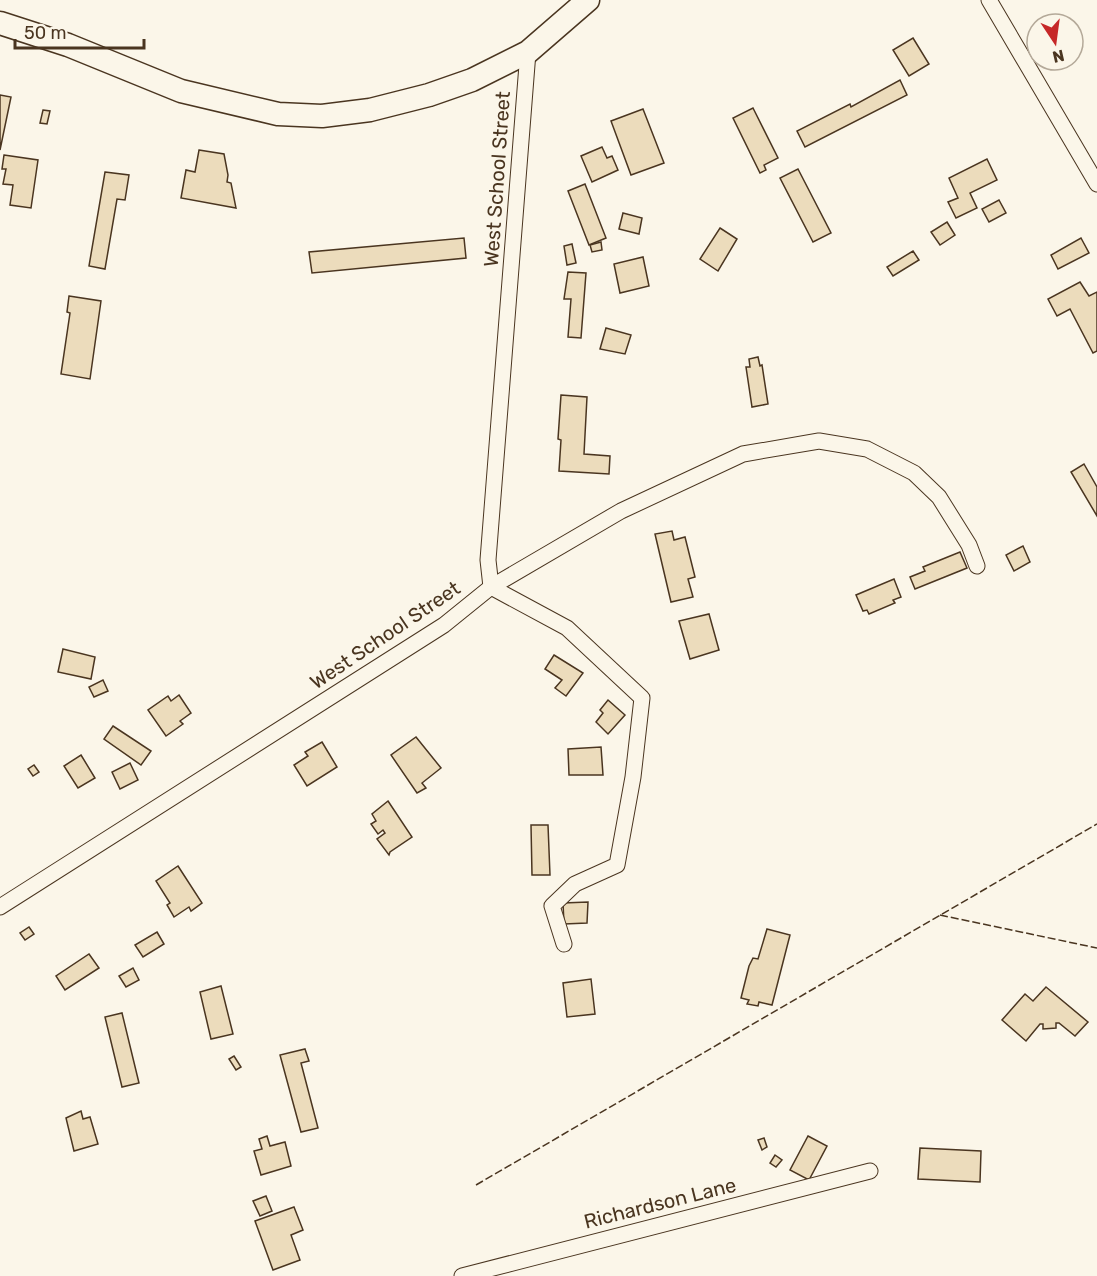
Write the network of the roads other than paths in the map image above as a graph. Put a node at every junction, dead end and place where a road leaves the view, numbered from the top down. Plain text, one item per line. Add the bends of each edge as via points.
1 (588, 0) edge
2 (989, 0) edge
3 (0, 22) edge
4 (528, 52) junction
5 (1097, 184) edge
6 (977, 566) dead end
7 (491, 587) junction
8 (0, 907) edge
9 (564, 944) dead end
10 (870, 1171) dead end
11 (462, 1276) edge

1 - 4 main road
2 - 5 street
3 - 4 main road via 181,91 278,114 322,116 370,110 472,80
4 - 7 street, West School Street via 488,560
6 - 7 street via 969,545 939,497 914,473 867,449 819,441 743,454 621,511
7 - 8 street, West School Street via 444,625
7 - 9 street via 567,628 642,698 617,865 575,884 552,906
10 - 11 street, Richardson Lane

